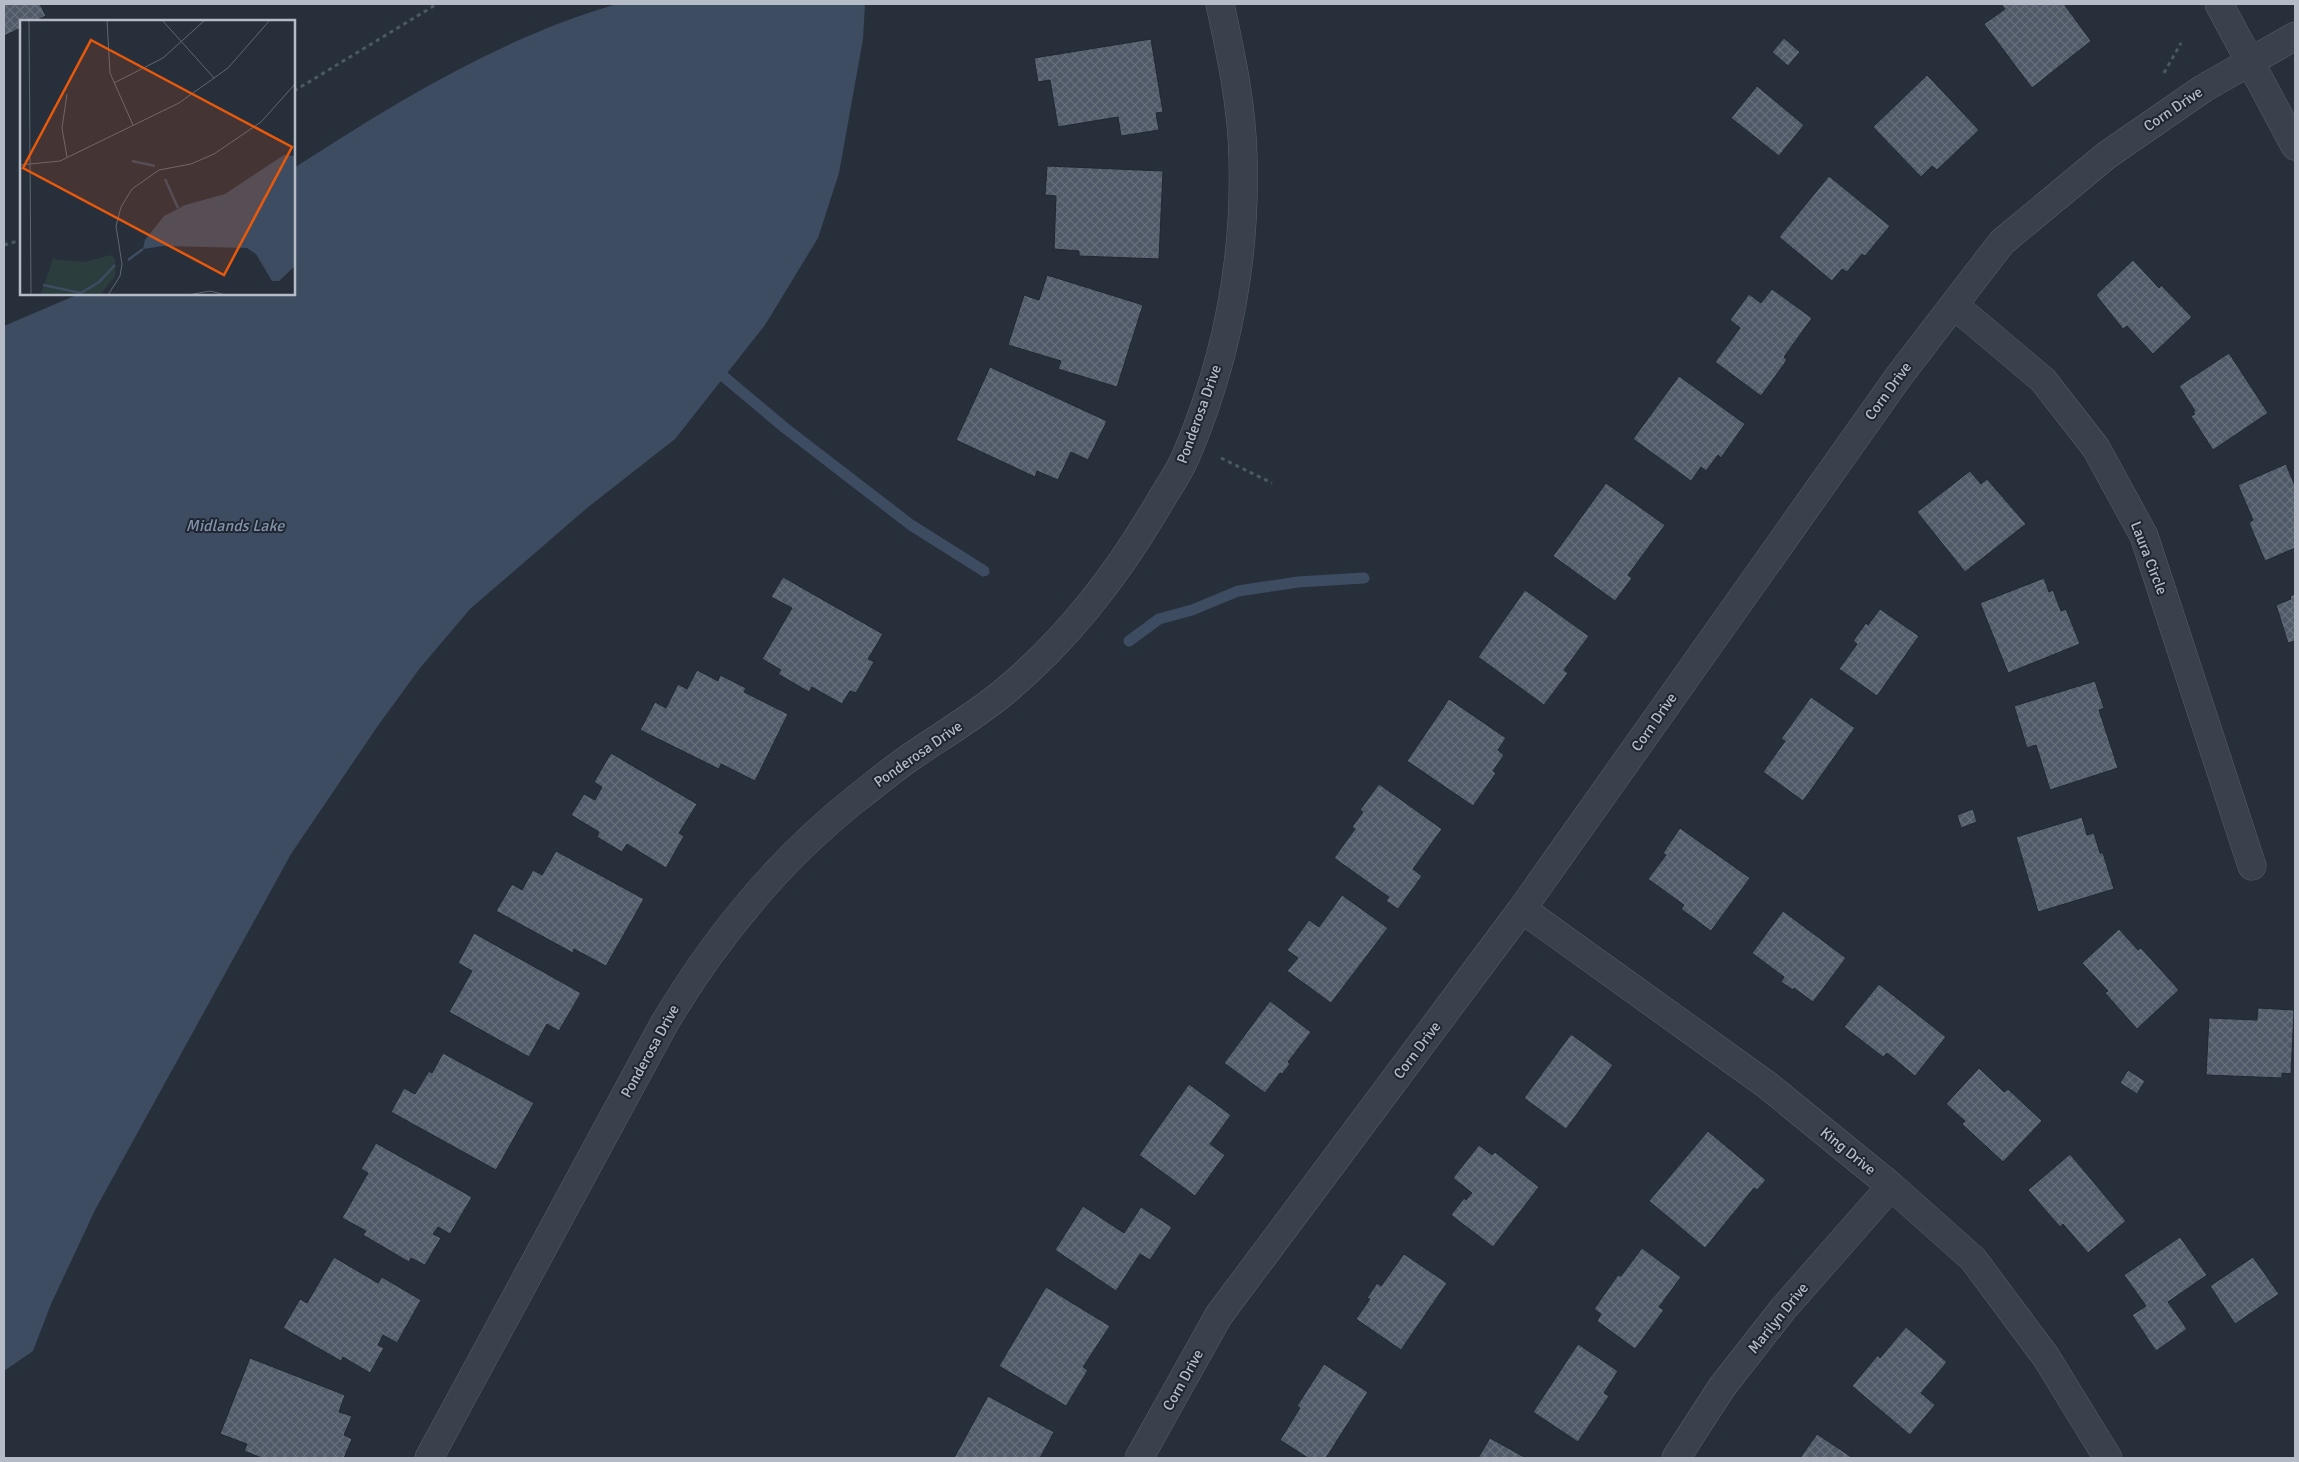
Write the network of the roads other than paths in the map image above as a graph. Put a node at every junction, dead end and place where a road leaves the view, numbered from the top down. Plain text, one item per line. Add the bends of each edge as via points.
1 (1220, 4) edge
2 (2219, 4) edge
3 (2295, 36) edge
4 (2249, 61) junction
5 (2295, 146) edge
6 (1954, 305) junction
7 (2252, 866) dead end
8 (1522, 909) junction
9 (1891, 1186) junction
10 (429, 1458) edge
11 (1139, 1458) edge
12 (1676, 1458) edge
13 (2108, 1458) edge

1 - 10 street, Ponderosa Drive via 1234,62 1242,149 1238,264 1227,331 1185,458 1134,545 1074,626 1005,692 911,757 816,832 744,908 713,948 664,1024
2 - 4 street
3 - 4 street, Corn Drive
4 - 5 street
4 - 6 street, Corn Drive via 2107,154 2002,242
6 - 7 street, Laura Circle via 2043,380 2096,448 2144,536
6 - 8 street, Corn Drive via 1893,384
8 - 9 street, King Drive via 1767,1085
8 - 11 street, Corn Drive via 1219,1315
9 - 12 street, Marilyn Drive via 1783,1309 1722,1387
9 - 13 street, King Drive via 1974,1259 2046,1358

